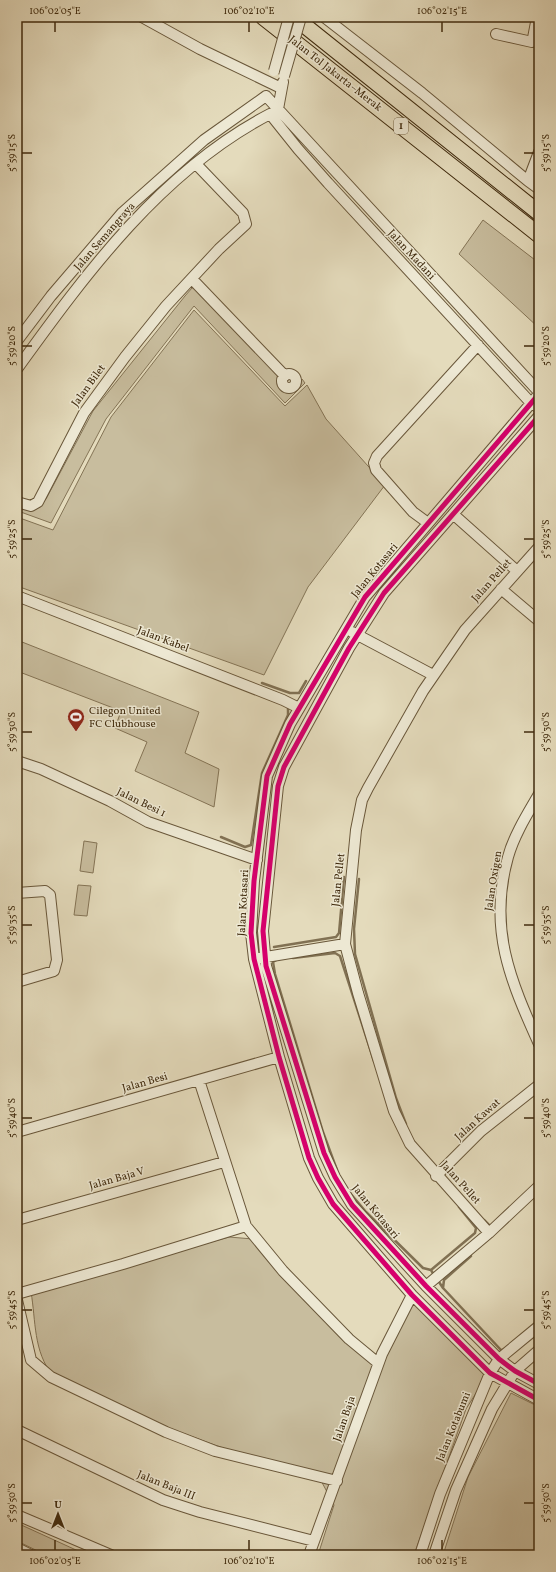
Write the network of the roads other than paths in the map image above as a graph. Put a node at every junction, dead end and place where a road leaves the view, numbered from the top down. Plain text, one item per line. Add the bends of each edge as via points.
1 (142, 17) edge
2 (263, 17) edge
3 (289, 17) edge
4 (294, 17) edge
5 (301, 17) edge
6 (324, 17) edge
7 (537, 17) edge
8 (496, 34) dead end
9 (536, 39) edge
10 (270, 82) junction
11 (282, 88) junction
12 (264, 98) junction
13 (274, 112) junction
14 (539, 153) edge
15 (196, 164) junction
16 (528, 181) junction
17 (539, 189) edge
18 (539, 213) edge
19 (539, 236) edge
20 (192, 278) junction
21 (51, 296) junction
22 (63, 305) junction
23 (17, 341) edge
24 (478, 345) junction
25 (17, 369) edge
26 (285, 376) dead end
27 (539, 393) edge
28 (535, 406) edge
29 (539, 416) edge
30 (17, 502) edge
31 (453, 514) junction
32 (428, 523) junction
33 (539, 547) edge
34 (517, 571) junction
35 (501, 589) junction
36 (17, 596) edge
37 (539, 621) edge
38 (346, 628) junction
39 (357, 635) junction
40 (433, 675) junction
41 (296, 706) junction
42 (17, 761) edge
43 (539, 794) edge
44 (257, 860) junction
45 (17, 893) edge
46 (345, 944) junction
47 (265, 958) junction
48 (254, 959) junction
49 (17, 982) edge
50 (539, 1044) edge
51 (279, 1057) junction
52 (199, 1080) junction
53 (539, 1085) edge
54 (17, 1132) edge
55 (224, 1162) junction
56 (439, 1173) junction
57 (539, 1186) edge
58 (346, 1196) junction
59 (333, 1204) junction
60 (17, 1220) edge
61 (246, 1226) junction
62 (489, 1233) junction
63 (427, 1285) junction
64 (17, 1294) edge
65 (412, 1295) junction
66 (17, 1300) edge
67 (539, 1326) edge
68 (539, 1350) edge
69 (499, 1360) junction
70 (378, 1363) junction
71 (515, 1371) junction
72 (490, 1373) junction
73 (506, 1384) junction
74 (539, 1384) edge
75 (539, 1400) edge
76 (17, 1430) edge
77 (337, 1481) junction
78 (17, 1515) edge
79 (314, 1541) junction
80 (17, 1548) edge
81 (31, 1555) edge
82 (111, 1555) edge
83 (309, 1555) edge
84 (420, 1555) edge
85 (434, 1555) edge

1 - 10 street via 195,47
2 - 19 highway, Jalan Tol Jakarta–Merak / 1
3 - 10 street, bridge
4 - 18 highway, Jalan Tol Jakarta–Merak / 1
5 - 11 street, bridge
6 - 16 street via 422,93
7 - 9 street
8 - 9 street via 532,42
10 - 11 street
10 - 12 street
11 - 13 street
12 - 13 street
12 - 21 street, Jalan Semangraya via 204,140 122,213
13 - 15 street, Jalan Semangraya via 250,125
13 - 24 street, Jalan Madani via 303,155
13 - 27 street, Jalan Madani
14 - 16 street
15 - 20 street, Jalan Bilet via 243,213 246,221
15 - 22 street, Jalan Semangraya via 131,222
16 - 17 street
20 - 26 street
20 - 30 street, Jalan Bilet via 166,306 84,412 38,502 31,506
21 - 22 street
21 - 23 street, Jalan Semangraya
22 - 25 street, Jalan Semangraya
24 - 28 street, Jalan Madani
24 - 32 street via 376,456 374,463 376,470 413,512
27 - 28 street, Jalan Kotasari
28 - 32 street, Jalan Kotasari
29 - 31 street, Jalan Kotasari
31 - 34 street
31 - 39 street, Jalan Kotasari via 384,593
32 - 38 street, Jalan Kotasari via 365,597
33 - 34 street, Jalan Pellet
34 - 35 street, Jalan Pellet
35 - 37 street
35 - 40 street, Jalan Pellet via 465,630
36 - 41 street, Jalan Kabel
38 - 39 street
38 - 41 street, Jalan Kotasari
39 - 40 street
39 - 47 street, Jalan Kotasari via 284,767 280,780 263,931
40 - 46 street, Jalan Pellet via 362,800 356,830
41 - 44 street, Jalan Kotasari via 267,776
42 - 44 street, Jalan Besi 1 via 41,769 110,801 148,822
43 - 50 street, Jalan Oxigen via 508,857 500,917 509,970
44 - 48 street, Jalan Kotasari via 251,932
45 - 49 street via 45,891 50,895 57,960 54,970
46 - 47 street
46 - 56 street, Jalan Pellet via 394,1111 410,1144
47 - 48 street
47 - 58 street, Jalan Kotasari via 267,975 324,1153
48 - 51 street, Jalan Kotasari
51 - 52 street, Jalan Besi
51 - 59 street, Jalan Kotasari via 309,1158
52 - 54 street, Jalan Besi
52 - 55 street
53 - 56 street, Jalan Kawat via 481,1131
55 - 60 street, Jalan Baja V
55 - 61 street
56 - 62 street, Jalan Pellet
57 - 62 street
58 - 59 street
58 - 63 street, Jalan Kotasari
59 - 65 street, Jalan Kotasari
61 - 64 street
61 - 70 street via 283,1271 349,1339
62 - 63 street
63 - 69 street, Jalan Kotasari
65 - 70 street, Jalan Baja
65 - 72 street, Jalan Kotasari
66 - 77 street via 31,1360 51,1377 166,1432 215,1451
67 - 69 street, Jalan Kotabumi
68 - 71 street
69 - 71 street, Jalan Kotasari
69 - 72 street, Jalan Kotabumi
70 - 77 street, Jalan Baja
71 - 73 street
71 - 74 street, Jalan Kotasari
72 - 73 street, Jalan Kotasari
72 - 84 street, Jalan Kotabumi via 440,1494
73 - 75 street, Jalan Kotasari
73 - 85 street via 456,1490
76 - 79 street, Jalan Baja III via 163,1500
77 - 79 street, Jalan Baja
78 - 82 street
79 - 83 street, Jalan Baja
80 - 81 street

